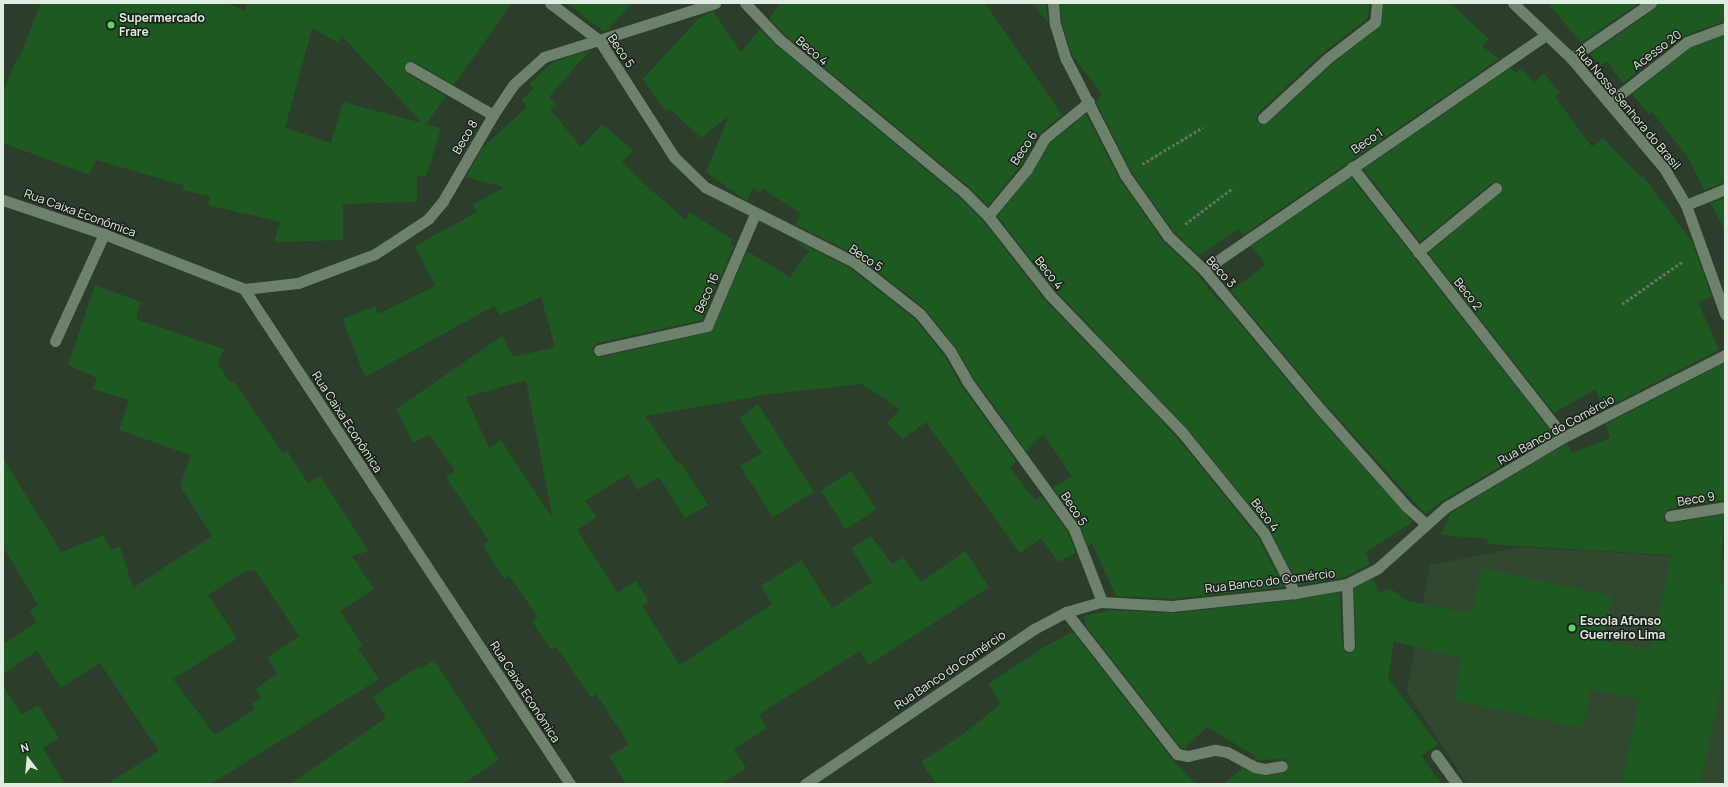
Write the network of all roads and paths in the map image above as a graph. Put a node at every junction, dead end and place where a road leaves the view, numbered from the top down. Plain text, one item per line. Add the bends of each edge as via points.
1 (550, 3) edge
2 (715, 3) edge
3 (745, 3) edge
4 (1053, 3) edge
5 (1377, 3) edge
6 (1513, 3) edge
7 (1651, 3) edge
8 (1725, 28) edge
9 (1546, 35) junction
10 (599, 40) junction
11 (1571, 58) junction
12 (410, 67) dead end
13 (1089, 102) junction
14 (1610, 103) junction
15 (492, 115) junction
16 (1262, 118) dead end
17 (1203, 126) dead end
18 (1352, 167) junction
19 (1125, 175) junction
20 (1233, 188) dead end
21 (1496, 188) dead end
22 (1725, 189) edge
23 (3, 200) edge
24 (1686, 205) junction
25 (756, 214) junction
26 (988, 216) junction
27 (104, 234) junction
28 (1168, 236) junction
29 (1702, 248) junction
30 (1418, 252) junction
31 (1204, 270) junction
32 (244, 289) junction
33 (1622, 304) dead end
34 (1725, 314) edge
35 (55, 341) dead end
36 (599, 350) dead end
37 (1725, 355) edge
38 (1564, 437) junction
39 (1725, 507) edge
40 (1670, 516) dead end
41 (1426, 524) junction
42 (1347, 584) junction
43 (1295, 593) junction
44 (1102, 602) junction
45 (1066, 612) junction
46 (1349, 646) dead end
47 (1436, 755) dead end
48 (1282, 766) dead end
49 (570, 784) edge
50 (805, 784) edge
51 (1456, 784) edge

1 - 10 street, Beco 5
2 - 10 street, Beco 8
3 - 26 street, Beco 4 via 779,40 959,188
4 - 13 street, Beco 3 via 1055,24 1066,59
5 - 16 street via 1375,22 1328,58
6 - 9 street, Rua Nossa Senhora do Brasil
7 - 11 street
8 - 14 street, Acesso 20 via 1681,46
9 - 11 street, Rua Nossa Senhora do Brasil
9 - 18 street, Beco 1
10 - 15 street, Beco 8 via 544,57 514,84
10 - 25 street, Beco 5 via 674,157 705,187
11 - 14 street, Rua Nossa Senhora do Brasil
12 - 15 street
13 - 19 street, Beco 3
13 - 26 street, Beco 6 via 1045,138 1027,169
14 - 24 street, Rua Nossa Senhora do Brasil via 1664,168
15 - 32 street, Beco 8 via 443,201 428,219 375,254 298,283
17 - 19 path
18 - 30 street, Beco 2
18 - 31 street, Beco 1
19 - 28 street, Beco 3
20 - 28 path
21 - 30 street
22 - 24 street
23 - 27 street, Rua Caixa Econômica
24 - 29 street, Rua Nossa Senhora do Brasil
25 - 36 street, Beco 16 via 707,326
25 - 44 street, Beco 5 via 854,262 920,314 950,351 967,381 1074,529
26 - 43 street, Beco 4 via 1050,295 1181,431 1264,533
27 - 32 street, Rua Caixa Econômica
27 - 35 street
28 - 31 street, Beco 3
29 - 33 path
29 - 34 street, Rua Nossa Senhora do Brasil
30 - 38 street, Beco 2
31 - 41 street, Beco 3 via 1322,411 1407,507
32 - 49 street, Rua Caixa Econômica
37 - 38 street, Rua Banco do Comércio
38 - 41 street, Rua Banco do Comércio via 1446,507
39 - 40 street, Beco 9
41 - 42 street, Rua Banco do Comércio via 1378,568
42 - 43 street, Rua Banco do Comércio
42 - 46 street
43 - 44 street, Rua Banco do Comércio via 1172,606
44 - 45 street, Rua Banco do Comércio
45 - 48 street via 1176,754 1188,756 1215,750 1227,752 1255,767 1265,769
45 - 50 street, Rua Banco do Comércio via 1034,629
47 - 51 street

